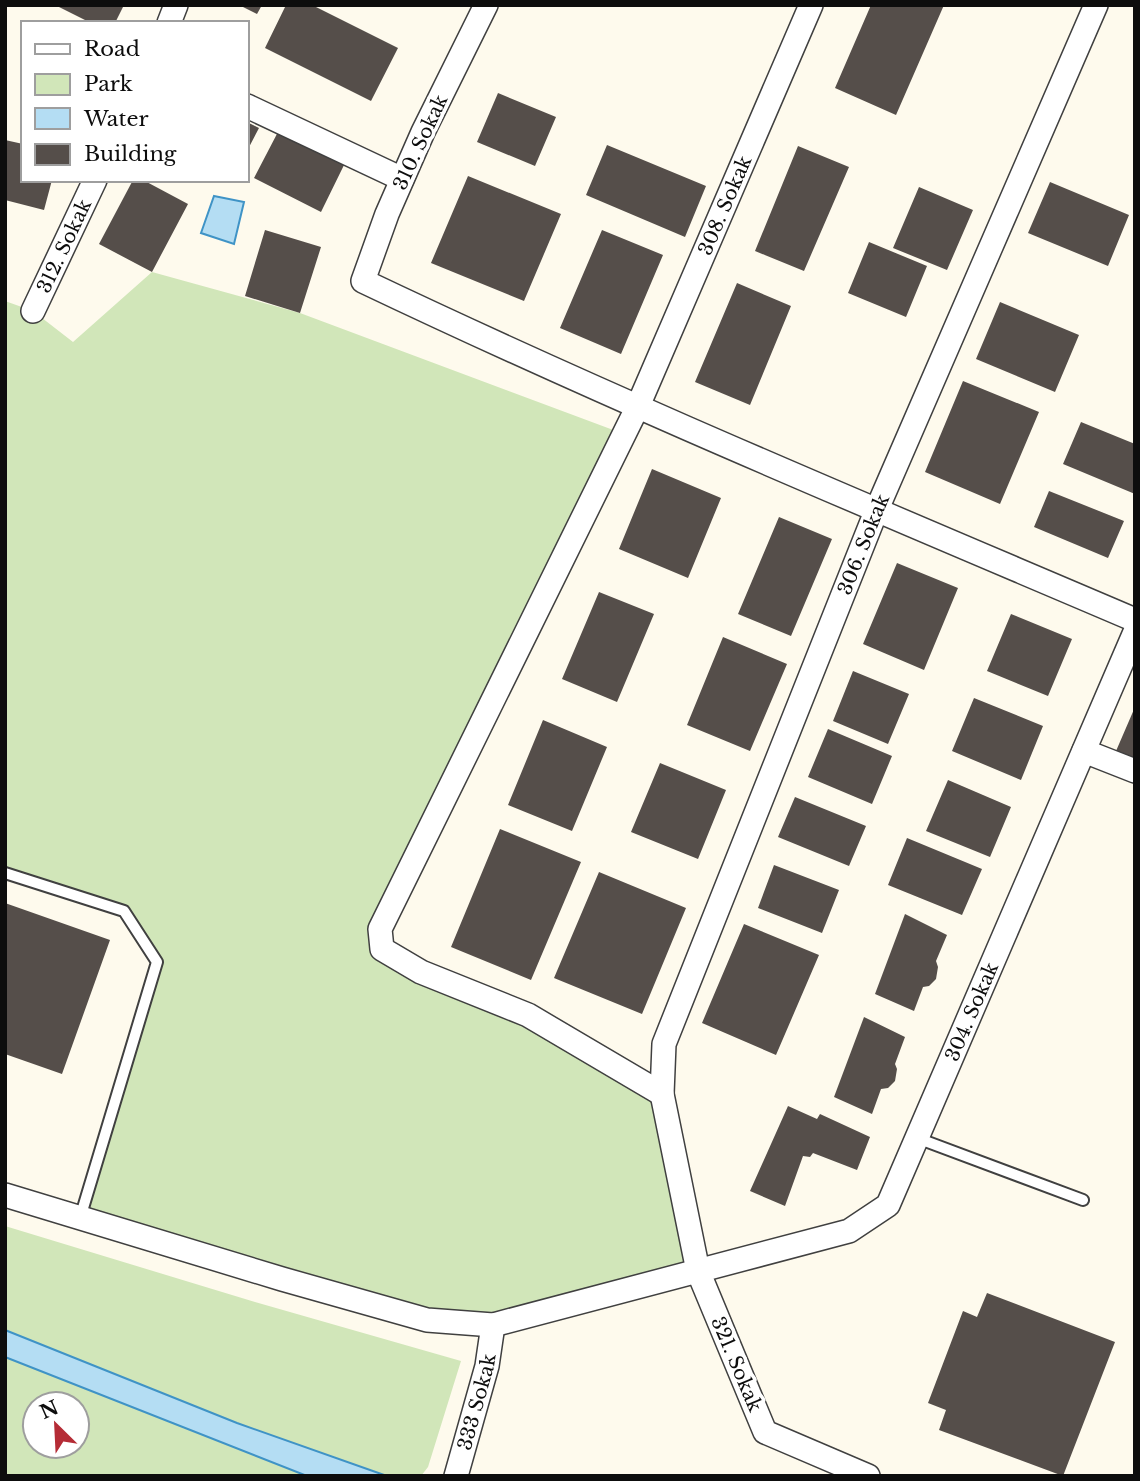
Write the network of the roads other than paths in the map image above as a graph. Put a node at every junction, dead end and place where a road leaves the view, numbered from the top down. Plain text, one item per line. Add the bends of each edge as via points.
1 (486, 5) edge
2 (811, 5) edge
3 (1096, 5) edge
4 (248, 106) edge
5 (402, 179) junction
6 (94, 182) edge
7 (33, 311) dead end
8 (638, 406) junction
9 (877, 509) junction
10 (1135, 621) edge
11 (1135, 632) edge
12 (1084, 751) junction
13 (1135, 771) edge
14 (5, 873) edge
15 (662, 1094) junction
16 (917, 1138) junction
17 (5, 1195) edge
18 (1083, 1200) dead end
19 (80, 1218) junction
20 (698, 1271) junction
21 (493, 1325) junction
22 (456, 1476) edge
23 (867, 1476) edge

1 - 5 street, 310. Sokak
2 - 8 street, 308. Sokak
3 - 9 street, 306. Sokak
4 - 5 street
5 - 8 street, 310. Sokak via 363,282
6 - 7 street, 312. Sokak
8 - 9 street
8 - 15 street, 308. Sokak via 380,929 382,949 421,972 528,1014
9 - 10 street
9 - 15 street, 306. Sokak via 664,1044
11 - 12 street, 304. Sokak
12 - 13 street
12 - 16 street, 304. Sokak
14 - 19 lane via 124,911 157,962
15 - 20 street, 306. Sokak
16 - 18 lane
16 - 20 street, 304. Sokak via 888,1205 849,1231
17 - 19 street, 304. Sokak
19 - 21 street, 304. Sokak via 428,1320
20 - 21 street, 304. Sokak
20 - 23 street, 321. Sokak via 765,1432
21 - 22 street, 333 Sokak via 487,1366

